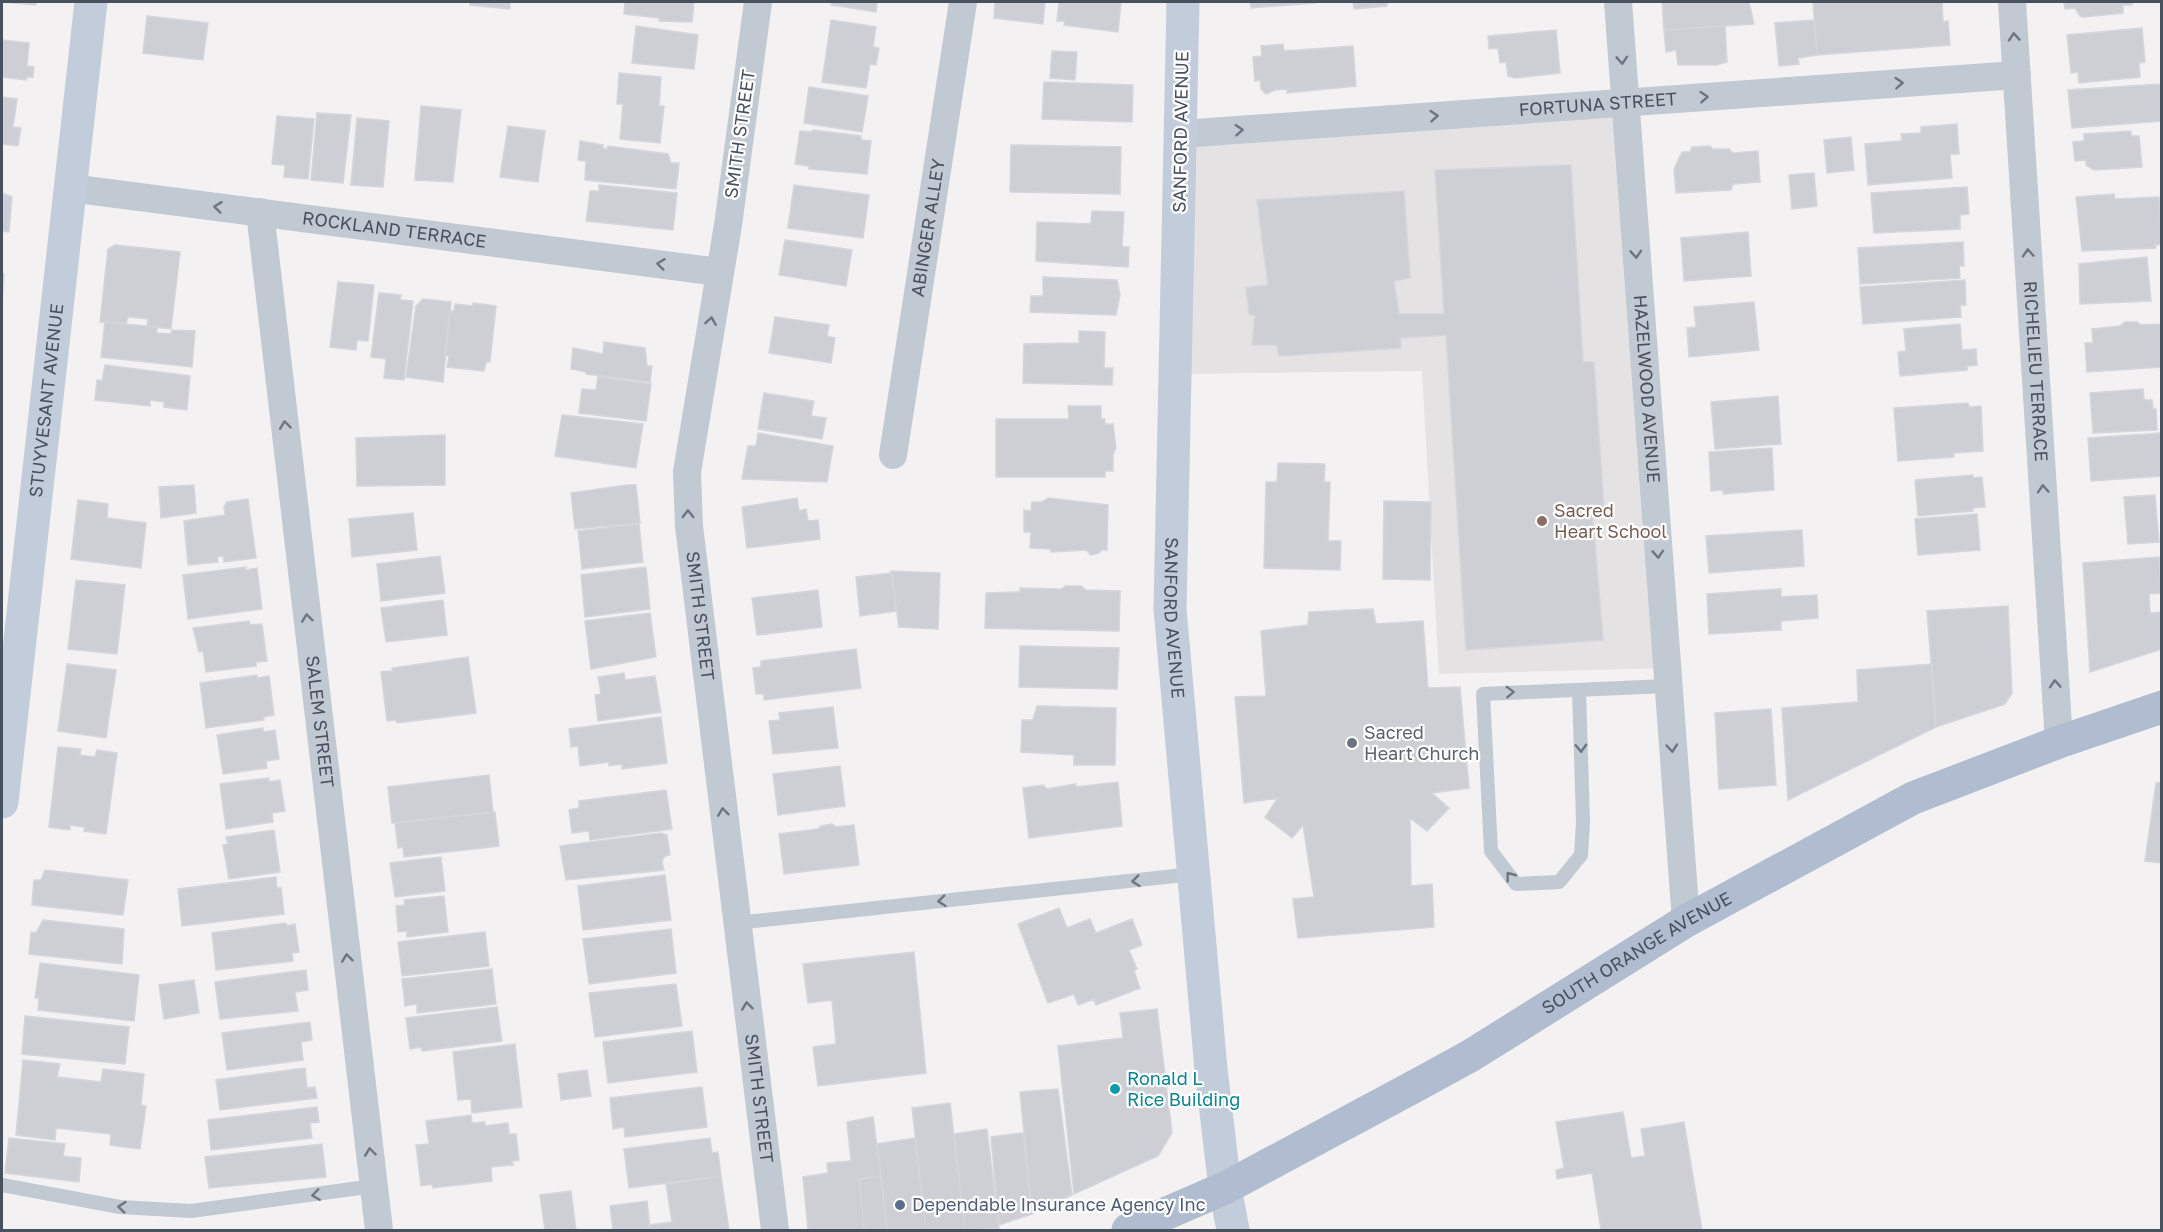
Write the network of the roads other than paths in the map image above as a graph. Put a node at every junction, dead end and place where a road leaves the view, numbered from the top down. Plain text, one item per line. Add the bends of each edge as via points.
1 (91, 2) edge
2 (758, 2) edge
3 (963, 2) edge
4 (1183, 2) edge
5 (1618, 2) edge
6 (2012, 2) edge
7 (2017, 75) junction
8 (1625, 102) junction
9 (1181, 134) junction
10 (70, 188) junction
11 (260, 212) junction
12 (719, 272) junction
13 (893, 455) dead end
14 (1667, 686) junction
15 (1579, 690) junction
16 (2162, 707) edge
17 (2059, 742) junction
18 (2, 801) edge
19 (1194, 874) junction
20 (1686, 921) junction
21 (736, 922) junction
22 (2, 1185) edge
23 (374, 1186) junction
24 (1225, 1188) junction
25 (379, 1230) edge
26 (775, 1230) edge
27 (1128, 1230) edge
28 (1233, 1230) edge

1 - 10 main road, STUYVESANT AVENUE
2 - 12 street, SMITH STREET
3 - 13 street, ABINGER ALLEY
4 - 9 main road, SANFORD AVENUE
5 -> 8 street, HAZELWOOD AVENUE
7 -> 6 street, RICHELIEU TERRACE
8 -> 7 street, FORTUNA STREET
17 -> 7 street, RICHELIEU TERRACE
9 -> 8 street, FORTUNA STREET
8 -> 14 street, HAZELWOOD AVENUE
9 - 19 main road, SANFORD AVENUE via 1170,609
11 -> 10 street, ROCKLAND TERRACE
10 - 18 main road, STUYVESANT AVENUE
12 -> 11 street, ROCKLAND TERRACE
23 -> 11 street, SALEM STREET
21 -> 12 street, SMITH STREET via 687,472
14 - 15 lane
14 -> 20 street, HAZELWOOD AVENUE
15 -> 15 lane via 1581,855 1559,882 1516,884 1491,851 1483,693
16 - 17 main road, SOUTH ORANGE AVENUE
17 - 20 main road, SOUTH ORANGE AVENUE via 1914,798
19 -> 21 lane
19 - 24 main road, SANFORD AVENUE
20 - 24 main road, SOUTH ORANGE AVENUE via 1470,1056
26 -> 21 street, SMITH STREET
23 -> 22 lane via 191,1211 120,1207
23 - 25 street, SALEM STREET
24 - 27 main road, SOUTH ORANGE AVENUE
24 - 28 main road, SANFORD AVENUE

